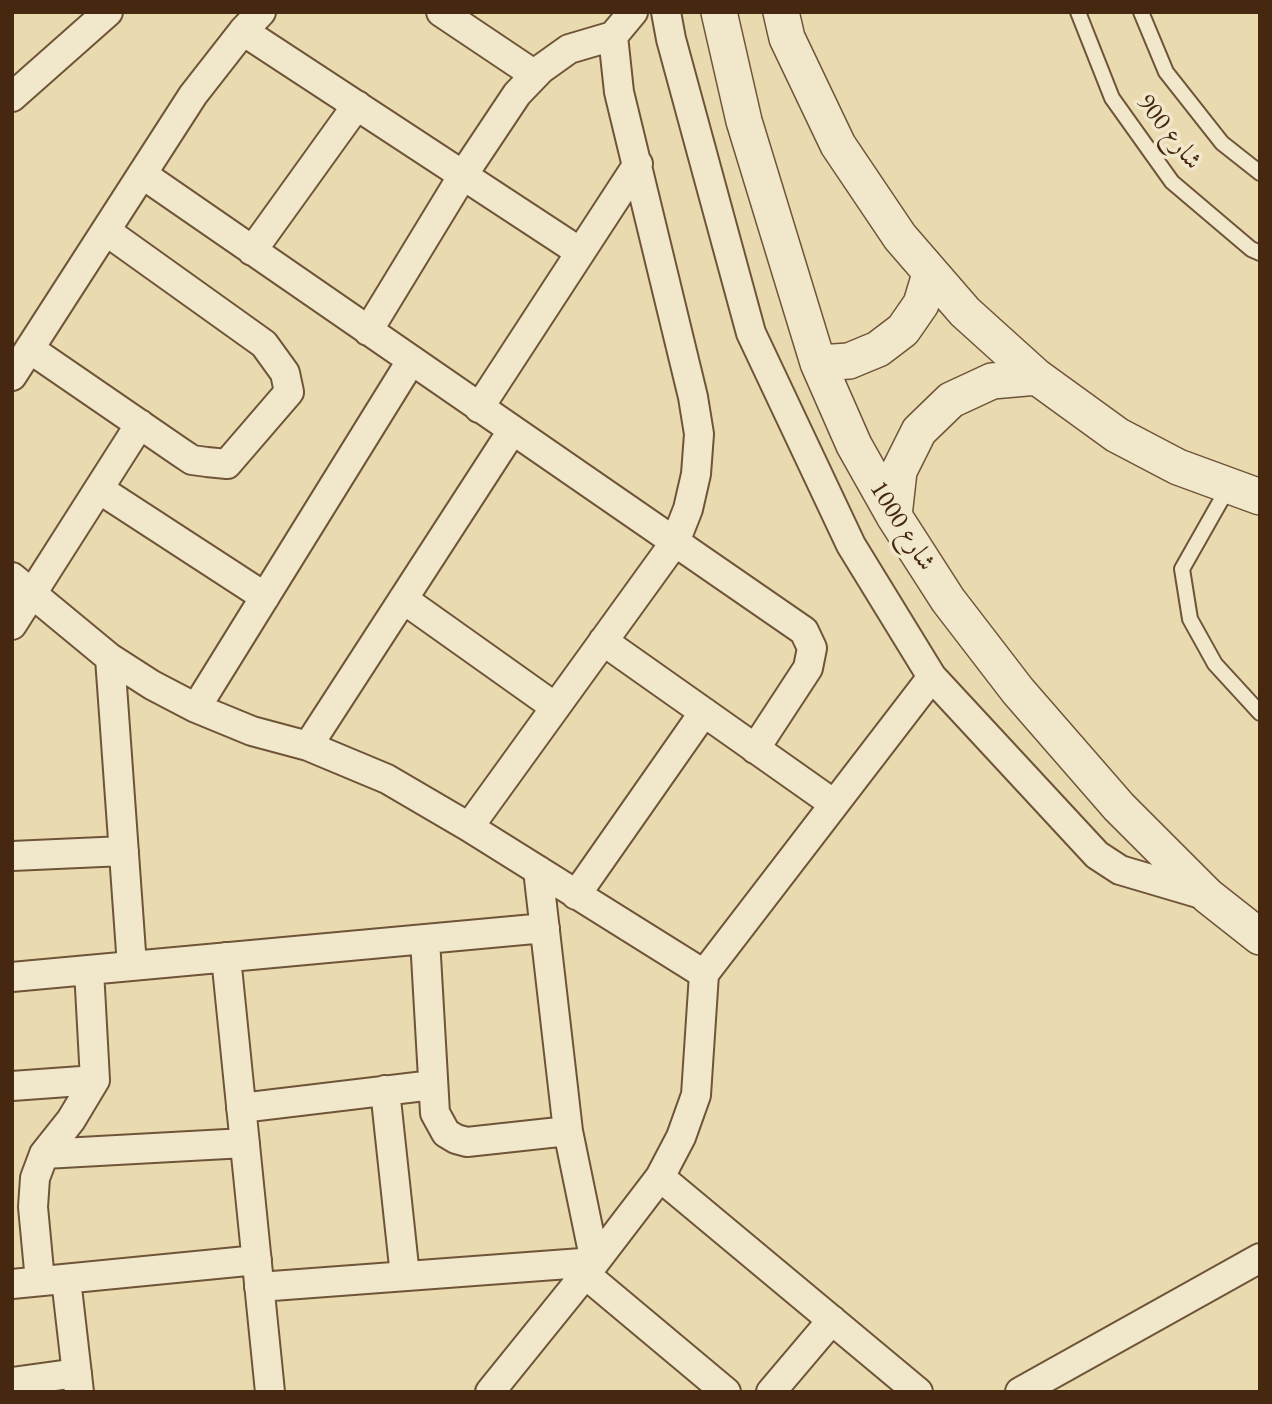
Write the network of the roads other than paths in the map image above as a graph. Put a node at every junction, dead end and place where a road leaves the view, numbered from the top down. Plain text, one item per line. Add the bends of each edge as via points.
1 (108, 12) edge
2 (441, 12) edge
3 (633, 12) edge
4 (666, 12) edge
5 (719, 12) edge
6 (781, 12) edge
7 (1078, 12) edge
8 (1141, 12) edge
9 (252, 22) edge
10 (613, 36) junction
11 (535, 75) junction
12 (12, 97) edge
13 (357, 106) junction
14 (638, 164) junction
15 (1260, 173) edge
16 (142, 174) junction
17 (463, 175) junction
18 (106, 231) junction
19 (252, 251) junction
20 (580, 252) junction
21 (1260, 253) edge
22 (930, 274) junction
23 (368, 331) junction
24 (30, 349) junction
25 (411, 361) junction
26 (818, 363) junction
27 (12, 376) edge
28 (1037, 377) junction
29 (479, 408) junction
30 (140, 424) junction
31 (512, 431) junction
32 (99, 489) junction
33 (1244, 492) edge
34 (894, 516) junction
35 (675, 542) junction
36 (23, 584) edge
37 (265, 597) junction
38 (403, 599) junction
39 (12, 625) edge
40 (603, 641) junction
41 (110, 658) junction
42 (932, 677) junction
43 (555, 706) junction
44 (196, 708) junction
45 (704, 712) junction
46 (1260, 713) edge
47 (308, 746) junction
48 (755, 749) junction
49 (834, 804) junction
50 (469, 827) junction
51 (124, 851) junction
52 (12, 856) edge
53 (538, 870) junction
54 (576, 895) junction
55 (1208, 896) junction
56 (545, 928) junction
57 (1260, 937) edge
58 (425, 939) junction
59 (226, 957) junction
60 (132, 966) junction
61 (89, 970) junction
62 (704, 974) junction
63 (12, 977) edge
64 (95, 1080) junction
65 (433, 1085) junction
66 (12, 1086) edge
67 (385, 1090) junction
68 (241, 1108) junction
69 (568, 1131) junction
70 (245, 1143) junction
71 (44, 1154) junction
72 (660, 1177) junction
73 (1260, 1258) edge
74 (590, 1268) junction
75 (258, 1274) junction
76 (405, 1276) junction
77 (39, 1281) edge
78 (832, 1320) junction
79 (12, 1382) edge
80 (78, 1383) edge
81 (270, 1392) edge
82 (490, 1392) edge
83 (726, 1392) edge
84 (771, 1392) edge
85 (918, 1392) edge
86 (1020, 1392) edge

1 - 12 street
2 - 11 street
3 - 10 street
4 - 42 street via 751,333 851,545
5 - 26 street, شارع 1000 via 744,121
6 - 22 street via 787,38 838,145
7 - 21 lane, شارع 900 via 1112,98 1172,182
8 - 15 lane, شارع 900 via 1166,72 1222,144
9 - 13 street
9 - 16 street via 193,95
10 - 11 street via 569,49
10 - 14 street via 618,92
11 - 17 street via 517,94
13 - 17 street
13 - 19 street
14 - 20 street
14 - 35 street via 699,435 696,474
16 - 18 street
16 - 19 street
17 - 20 street
17 - 23 street
18 - 24 street
18 - 30 street via 264,344 285,373 289,392 227,464 192,460
19 - 23 street
20 - 29 street
22 - 26 street via 921,304 895,337 849,361
22 - 28 street
23 - 25 street
24 - 27 street
24 - 30 street
25 - 29 street
25 - 37 street
26 - 34 street, شارع 1000 via 854,445
28 - 33 street via 1117,435 1178,467
28 - 34 street via 992,381 951,400 927,423 899,471
29 - 31 street
30 - 32 street
31 - 35 street
31 - 38 street
32 - 36 street
32 - 37 street
33 - 46 lane via 1182,569 1190,620 1215,664
34 - 55 street, شارع 1000 via 948,600 1018,691 1119,807
35 - 40 street
35 - 48 street via 791,620 804,631 812,648 808,668
36 - 39 street
36 - 41 street
37 - 44 street
38 - 43 street
38 - 47 street
40 - 43 street
40 - 45 street
41 - 44 street
41 - 51 street
42 - 49 street
42 - 55 street via 1097,855 1120,870
43 - 50 street
44 - 47 street via 252,731
45 - 48 street
45 - 54 street
47 - 50 street via 387,779
48 - 49 street
49 - 62 street
50 - 53 street
51 - 52 street
51 - 60 street
53 - 54 street
53 - 56 street
54 - 62 street
55 - 57 street, شارع 1000
56 - 58 street
56 - 69 street
58 - 59 street
58 - 65 street
59 - 60 street
59 - 68 street
60 - 61 street
61 - 63 street
61 - 64 street
62 - 72 street via 696,1095
64 - 66 street
64 - 71 street
65 - 67 street
65 - 69 street via 439,1123 456,1139 478,1142
67 - 68 street
67 - 76 street
68 - 70 street
69 - 74 street
70 - 71 street
70 - 75 street
71 - 77 street via 35,1178 33,1207
72 - 74 street
72 - 78 street
73 - 86 street
74 - 76 street
74 - 82 street
74 - 83 street
75 - 76 street
75 - 77 street
75 - 81 street
77 - 80 street
78 - 84 street
78 - 85 street
79 - 80 street

